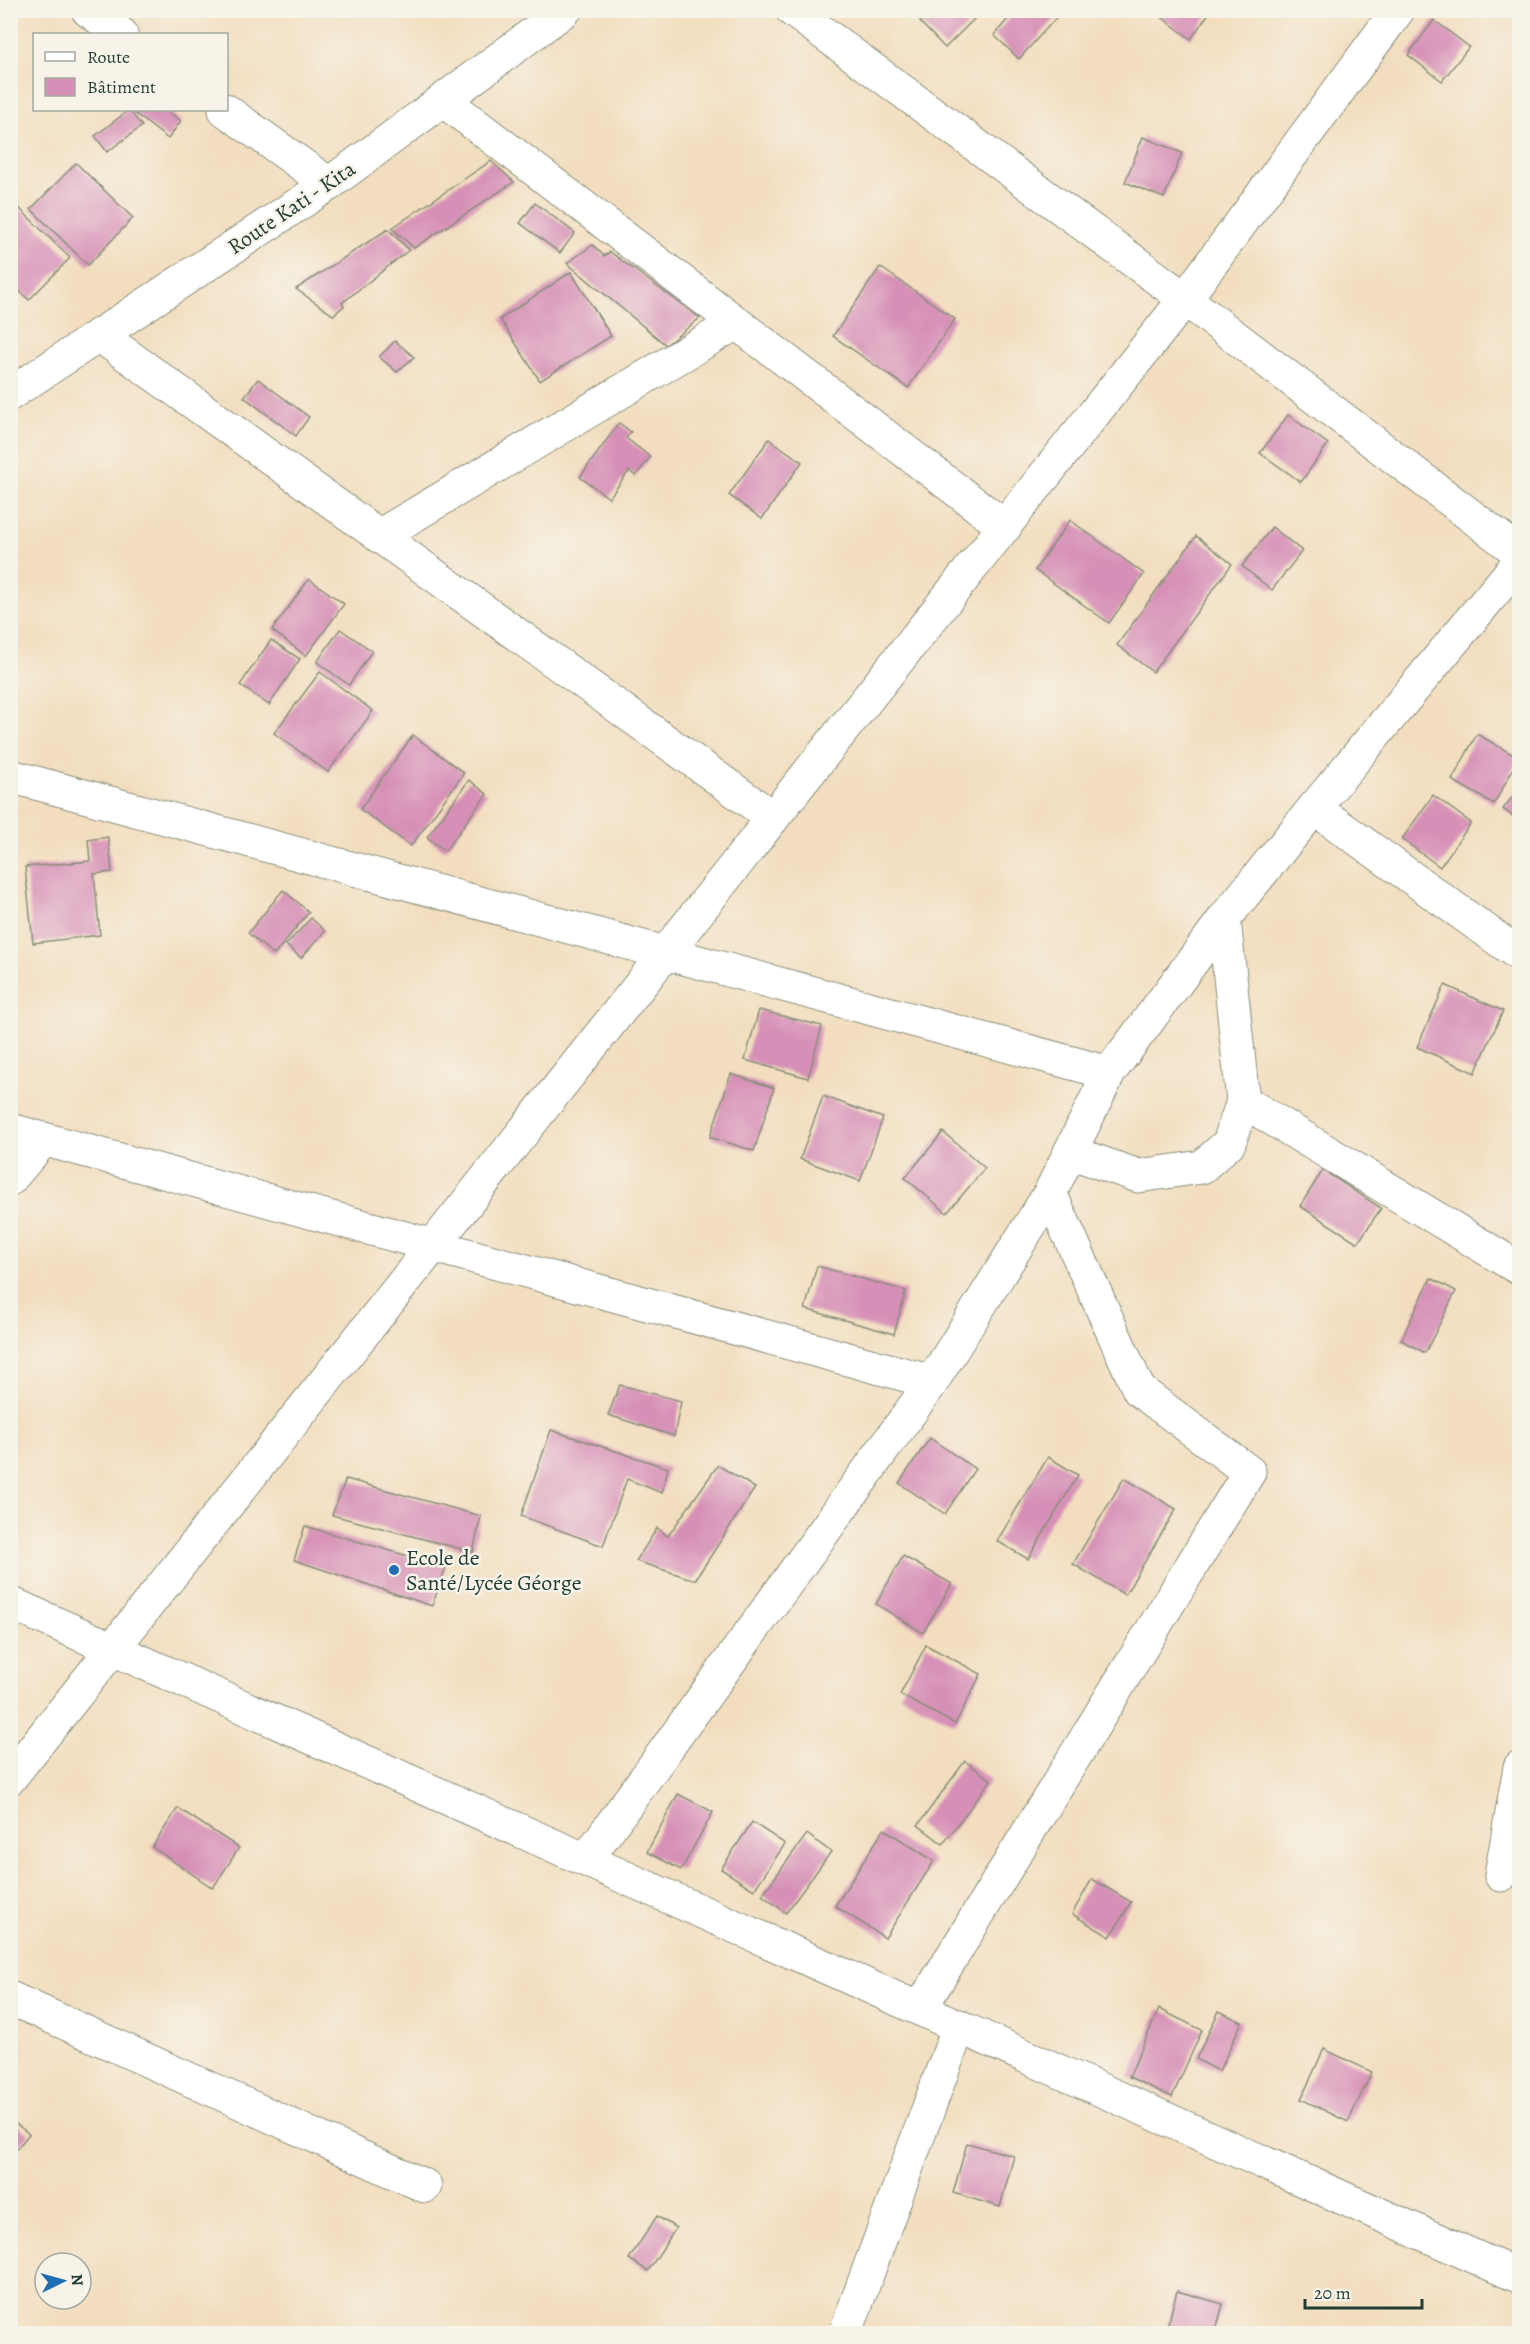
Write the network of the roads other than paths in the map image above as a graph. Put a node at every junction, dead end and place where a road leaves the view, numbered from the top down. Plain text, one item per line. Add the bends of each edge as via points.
1 (88, 10) edge
2 (565, 10) edge
3 (792, 10) edge
4 (1398, 10) edge
5 (120, 33) edge
6 (443, 100) junction
7 (226, 111) edge
8 (328, 184) junction
9 (1185, 299) junction
10 (736, 323) junction
11 (99, 335) junction
12 (10, 394) edge
13 (1005, 526) junction
14 (380, 536) junction
15 (1520, 553) edge
16 (1520, 561) edge
17 (10, 776) edge
18 (1314, 808) junction
19 (773, 818) junction
20 (1224, 919) junction
21 (666, 952) junction
22 (1520, 955) edge
23 (1109, 1073) junction
24 (1243, 1101) junction
25 (10, 1130) edge
26 (44, 1139) junction
27 (1070, 1152) junction
28 (10, 1179) edge
29 (1050, 1193) junction
30 (434, 1246) junction
31 (1520, 1269) edge
32 (932, 1382) junction
33 (10, 1603) edge
34 (114, 1649) junction
35 (1520, 1767) edge
36 (10, 1778) edge
37 (586, 1860) junction
38 (1502, 1875) dead end
39 (10, 1998) edge
40 (920, 2009) junction
41 (958, 2026) junction
42 (425, 2186) dead end
43 (1520, 2277) edge
44 (845, 2334) edge

1 - 5 street
2 - 6 street, Route Kati - Kita
3 - 9 street
4 - 9 street
6 - 8 street, Route Kati - Kita
6 - 10 street
7 - 8 street
8 - 11 street, Route Kati - Kita
9 - 13 street
9 - 15 street
10 - 13 street
10 - 14 street
11 - 12 street, Route Kati - Kita
11 - 14 street
13 - 19 street
14 - 19 street
16 - 18 street
17 - 21 street
18 - 20 street
18 - 22 street
19 - 21 street
20 - 23 street
20 - 24 street
21 - 23 street
21 - 30 street
23 - 27 street
24 - 27 street via 1229,1143 1202,1167 1138,1176
24 - 31 street
25 - 26 street
26 - 28 street
26 - 30 street
27 - 29 street
29 - 32 street
29 - 40 street via 1139,1390 1249,1472
30 - 32 street
30 - 34 street
32 - 37 street
33 - 34 street
34 - 36 street
34 - 37 street
35 - 38 street
37 - 40 street
39 - 42 street
40 - 41 street
41 - 43 street
41 - 44 street

